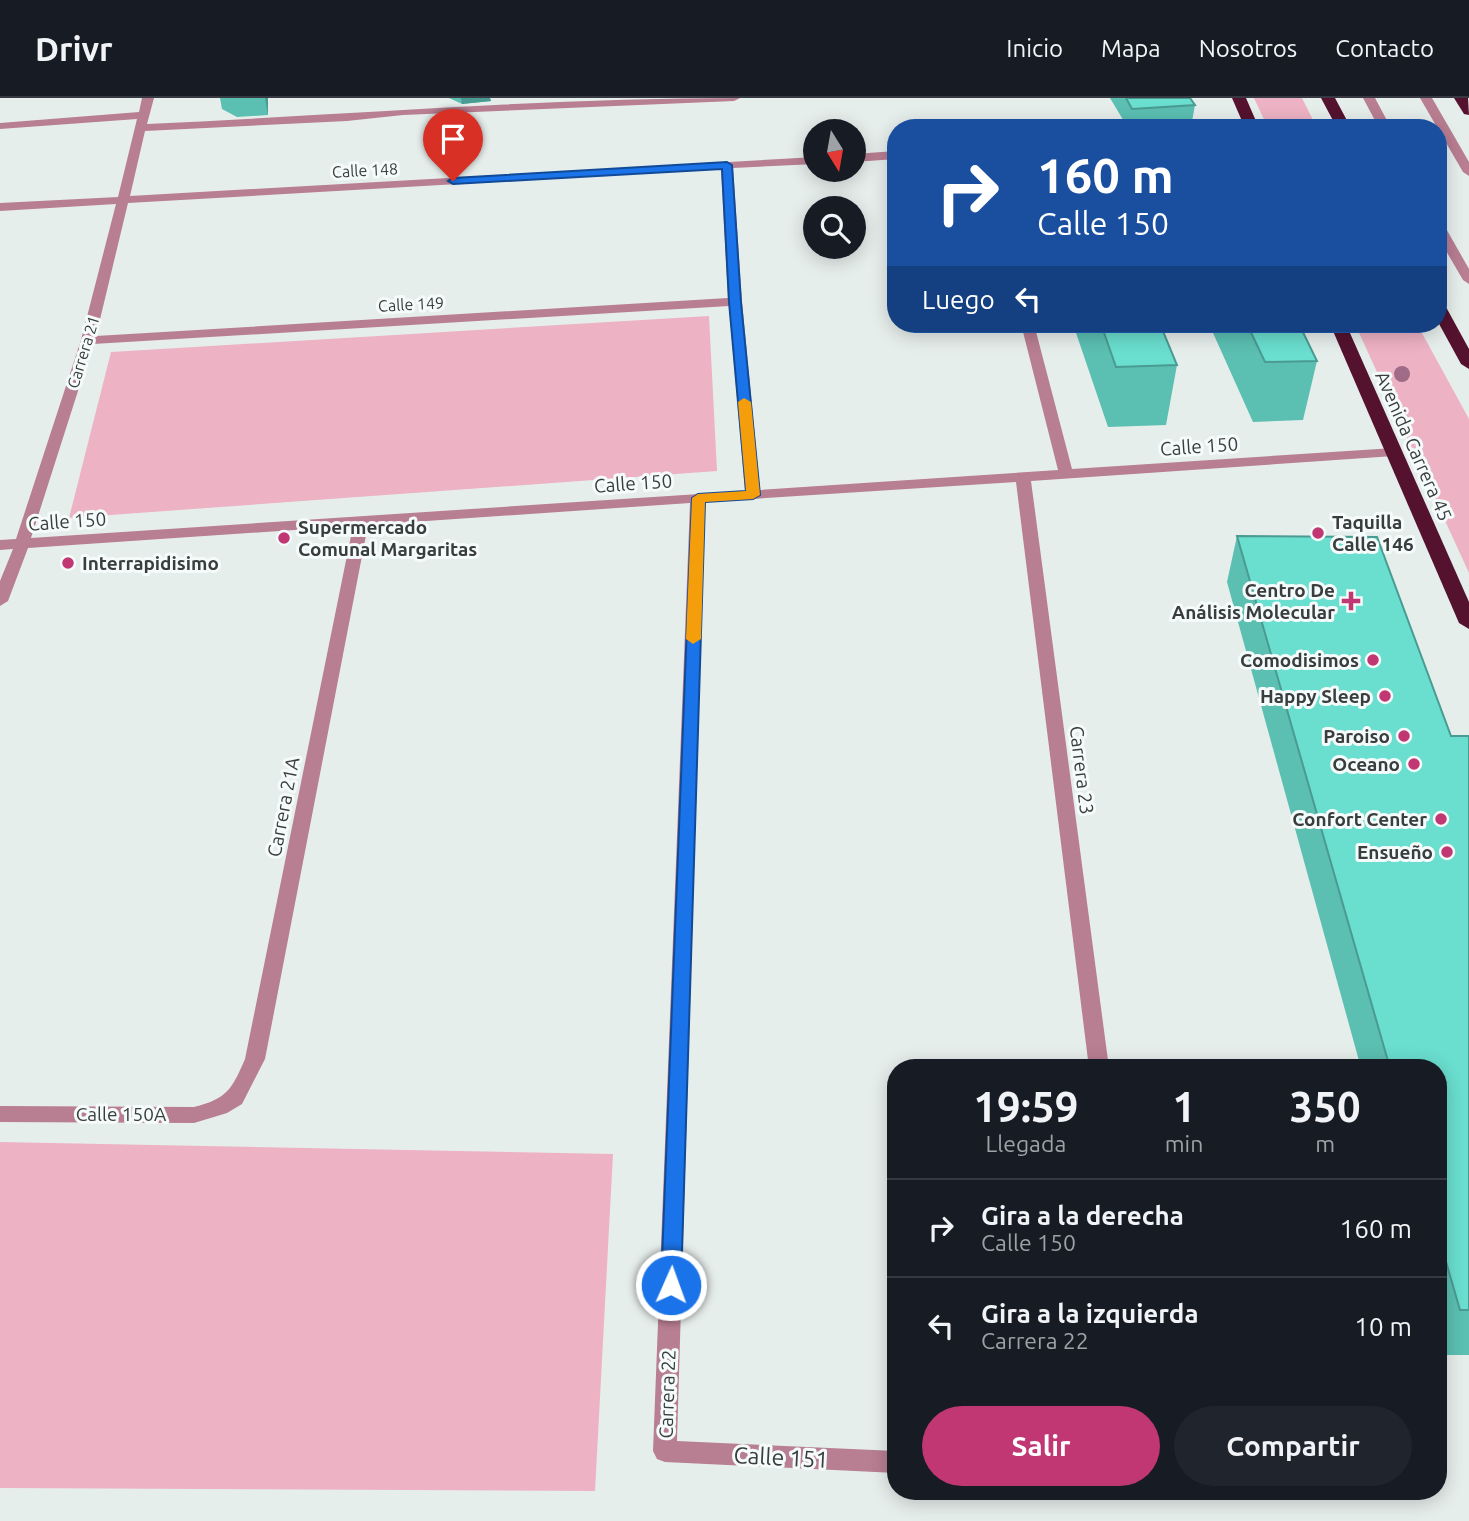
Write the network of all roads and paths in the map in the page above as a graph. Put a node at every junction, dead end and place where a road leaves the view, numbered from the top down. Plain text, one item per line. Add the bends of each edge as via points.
1 (148, 98) edge
2 (734, 98) edge
3 (1240, 98) edge
4 (1328, 98) edge
5 (1369, 98) edge
6 (1426, 98) edge
7 (1461, 98) edge
8 (1469, 111) edge
9 (1248, 119) edge
10 (1339, 119) edge
11 (1380, 119) edge
12 (1438, 119) edge
13 (144, 121) junction
14 (0, 126) edge
15 (1447, 134) edge
16 (887, 156) edge
17 (866, 157) edge
18 (803, 161) edge
19 (727, 165) junction
20 (1469, 172) edge
21 (125, 200) junction
22 (0, 207) edge
23 (1447, 241) edge
24 (1469, 280) edge
25 (735, 302) junction
26 (1447, 324) edge
27 (1029, 333) edge
28 (1342, 333) edge
29 (88, 340) junction
30 (1469, 364) edge
31 (1394, 452) junction
32 (1066, 474) junction
33 (1023, 477) junction
34 (753, 495) junction
35 (698, 498) junction
36 (361, 521) junction
37 (22, 544) junction
38 (0, 545) edge
39 (0, 601) edge
40 (1469, 623) edge
41 (1098, 1059) edge
42 (238, 1098) joint
43 (0, 1114) edge
44 (665, 1451) joint
45 (887, 1462) edge

1 - 13 street, Carrera 21
2 - 13 street via 347,118
3 - 9 highway
4 - 10 highway
5 - 11 street
6 - 12 street
7 - 8 highway
13 - 14 street
13 - 21 street, Carrera 21
15 - 20 street
16 - 17 street
18 - 19 street, Calle 148
19 - 21 street, Calle 148
19 - 25 street
21 - 22 street, Calle 148
21 - 29 street, Carrera 21
23 - 24 street
25 - 29 street, Calle 149
25 - 34 street
26 - 30 highway
27 - 32 street
28 - 31 highway, Avenida Carrera 45
29 - 37 street, Carrera 21
31 - 32 street, Calle 150
31 - 40 highway, Avenida Carrera 45
32 - 33 street, Calle 150
33 - 34 street, Calle 150
33 - 41 street, Carrera 23
34 - 35 street, Calle 150
35 - 36 street, Calle 150
35 - 44 street, Carrera 22
36 - 37 street, Calle 150
36 - 42 street, Carrera 21A via 255,1059
37 - 38 street, Calle 150
37 - 39 street, Carrera 21
42 - 43 street, Calle 150A via 194,1115
44 - 45 street, Calle 151

